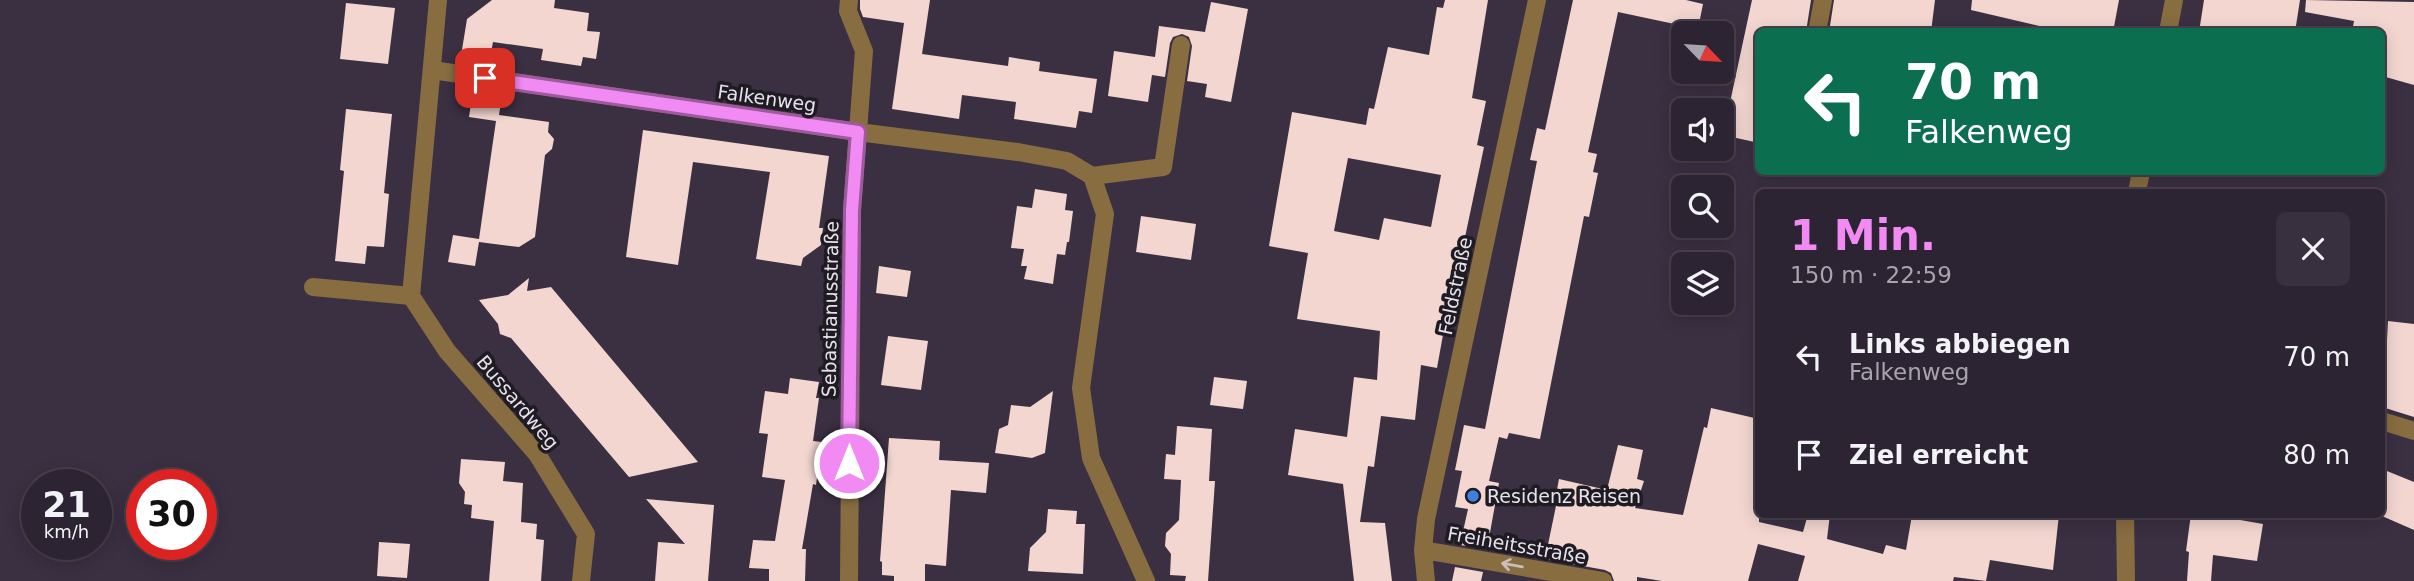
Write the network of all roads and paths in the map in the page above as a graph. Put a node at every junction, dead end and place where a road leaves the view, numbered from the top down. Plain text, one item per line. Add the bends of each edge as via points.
1 (438, 0) edge
2 (849, 0) edge
3 (1537, 0) edge
4 (1824, 0) edge
5 (2174, 0) edge
6 (1818, 28) edge
7 (2169, 28) edge
8 (1181, 45) dead end
9 (432, 70) junction
10 (858, 132) junction
11 (1092, 176) junction
12 (313, 287) dead end
13 (411, 296) junction
14 (2385, 422) edge
15 (2414, 431) edge
16 (2125, 518) edge
17 (1423, 550) junction
18 (581, 581) edge
19 (849, 581) edge
20 (1146, 581) edge
21 (1426, 581) edge
22 (1603, 581) edge
23 (2126, 581) edge

1 - 9 street
2 - 10 street, Sebastianusstraße via 848,11 864,51
3 - 17 street, Feldstraße
4 - 6 street
5 - 7 street
8 - 11 street via 1163,167
9 - 10 street, Falkenweg
9 - 13 street
10 - 11 street, Falkenweg via 1067,161
10 - 19 street, Sebastianusstraße via 852,210
11 - 20 street via 1105,214 1081,388 1091,458
12 - 13 street
13 - 18 street, Bussardweg via 447,351 537,454 586,534
14 - 15 street
16 - 23 street
17 - 21 street, Feldstraße
22 -> 17 street, Freiheitsstraße

